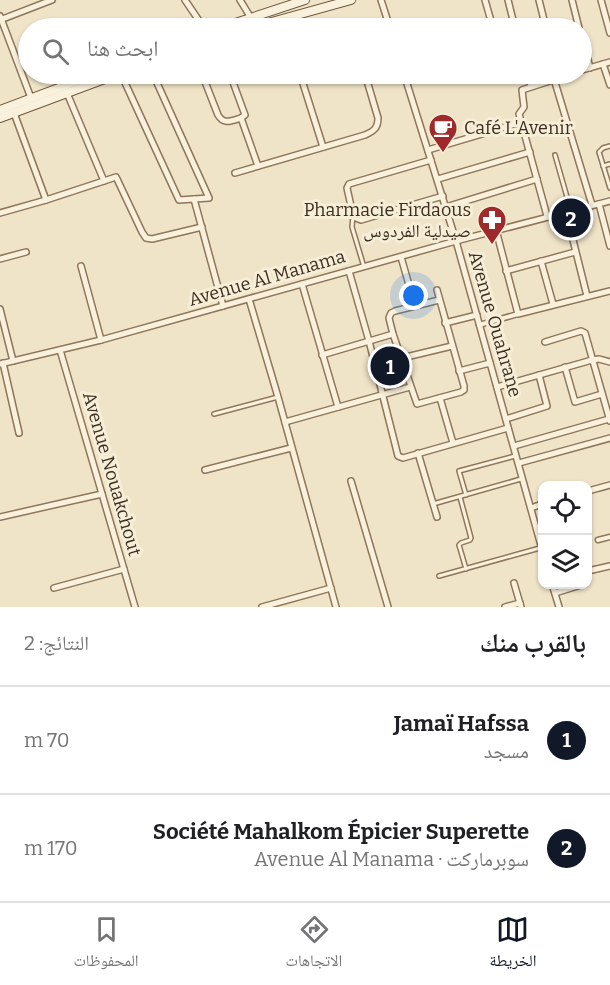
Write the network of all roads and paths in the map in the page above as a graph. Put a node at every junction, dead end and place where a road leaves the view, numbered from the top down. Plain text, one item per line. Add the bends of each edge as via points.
1 (52, 0) edge
2 (185, 0) edge
3 (240, 0) edge
4 (305, 0) edge
5 (351, 0) edge
6 (381, 0) edge
7 (485, 0) edge
8 (539, 0) edge
9 (572, 0) edge
10 (601, 0) edge
11 (510, 1) edge
12 (0, 18) edge
13 (197, 18) edge
14 (251, 18) joint
15 (287, 18) edge
16 (387, 18) edge
17 (490, 18) edge
18 (514, 18) edge
19 (544, 18) edge
20 (576, 18) edge
21 (610, 33) edge
22 (610, 62) edge
23 (18, 64) edge
24 (603, 64) junction
25 (592, 67) edge
26 (26, 84) edge
27 (69, 84) edge
28 (92, 84) edge
29 (124, 84) edge
30 (158, 84) edge
31 (206, 84) edge
32 (234, 84) edge
33 (303, 84) edge
34 (367, 84) edge
35 (407, 84) edge
36 (537, 84) edge
37 (558, 84) edge
38 (610, 85) edge
39 (531, 86) joint
40 (67, 93) junction
41 (31, 98) junction
42 (0, 110) edge
43 (14, 113) junction
44 (0, 118) edge
45 (241, 118) junction
46 (522, 122) junction
47 (610, 146) edge
48 (323, 147) junction
49 (428, 150) junction
50 (530, 152) junction
51 (555, 154) dead end
52 (431, 160) junction
53 (610, 164) edge
54 (258, 166) junction
55 (603, 166) junction
56 (235, 173) dead end
57 (438, 179) junction
58 (537, 179) junction
59 (104, 181) junction
60 (610, 188) edge
61 (443, 196) junction
62 (194, 199) junction
63 (46, 200) junction
64 (610, 201) edge
65 (599, 204) junction
66 (592, 205) junction
67 (446, 207) junction
68 (568, 212) junction
69 (0, 213) edge
70 (353, 215) junction
71 (547, 216) junction
72 (202, 227) junction
73 (496, 230) junction
74 (456, 241) junction
75 (610, 243) edge
76 (26, 252) dead end
77 (575, 252) junction
78 (401, 257) junction
79 (0, 259) edge
80 (541, 261) junction
81 (81, 266) dead end
82 (364, 267) junction
83 (349, 271) junction
84 (506, 271) junction
85 (302, 284) junction
86 (437, 290) dead end
87 (610, 291) edge
88 (586, 296) junction
89 (249, 299) junction
90 (439, 300) junction
91 (553, 304) junction
92 (223, 306) junction
93 (414, 306) junction
94 (0, 309) edge
95 (518, 314) junction
96 (477, 315) junction
97 (445, 323) junction
98 (479, 325) junction
99 (393, 334) junction
100 (101, 340) junction
101 (369, 341) junction
102 (545, 342) dead end
103 (452, 346) junction
104 (60, 350) junction
105 (322, 355) junction
106 (402, 358) junction
107 (592, 360) junction
108 (13, 361) junction
109 (610, 362) edge
110 (2, 363) edge
111 (490, 363) junction
112 (565, 367) junction
113 (459, 371) junction
114 (539, 375) junction
115 (410, 387) junction
116 (497, 387) junction
117 (602, 394) junction
118 (383, 395) junction
119 (278, 397) junction
120 (440, 398) junction
121 (338, 407) junction
122 (214, 414) dead end
123 (506, 419) junction
124 (610, 420) edge
125 (285, 422) junction
126 (508, 428) junction
127 (19, 433) dead end
128 (610, 438) edge
129 (453, 443) junction
130 (514, 446) junction
131 (291, 448) junction
132 (418, 453) junction
133 (516, 455) junction
134 (519, 463) junction
135 (205, 470) dead end
136 (523, 479) junction
137 (351, 481) dead end
138 (610, 485) edge
139 (592, 490) edge
140 (102, 494) junction
141 (466, 495) junction
142 (460, 496) junction
143 (433, 504) junction
144 (538, 506) edge
145 (531, 508) junction
146 (0, 517) edge
147 (437, 517) dead end
148 (538, 535) edge
149 (610, 537) edge
150 (598, 540) dead end
151 (538, 549) edge
152 (610, 566) edge
153 (124, 569) junction
154 (466, 569) junction
155 (592, 570) edge
156 (439, 576) dead end
157 (514, 583) dead end
158 (54, 588) dead end
159 (331, 588) junction
160 (554, 589) edge
161 (570, 589) edge
162 (555, 593) junction
163 (520, 605) edge
164 (134, 607) edge
165 (262, 607) edge
166 (336, 607) edge
167 (388, 607) edge
168 (505, 607) edge
169 (559, 607) edge

1 - 12 street
2 - 13 street
3 - 14 street
4 - 14 main road
5 - 15 main road
6 - 16 street
7 - 17 street
8 - 19 street
9 - 20 street
10 - 21 street
11 - 18 street
12 - 23 street
22 - 24 street
24 - 25 street
24 - 38 street
26 - 41 street
27 - 41 main road
28 - 40 main road
29 - 62 street via 179,200
30 - 62 street via 209,198
31 - 45 street via 221,120
32 - 45 street via 245,115
33 - 48 street
34 - 48 street via 378,124 374,130
35 - 49 street, Avenue Ouahrane
36 - 39 street
37 - 66 street
39 - 46 street via 522,90
40 - 43 main road
40 - 59 street
41 - 42 main road
43 - 44 main road
43 - 63 street
45 - 54 street
46 - 49 street
46 - 50 street
47 - 55 lane via 600,150
48 - 54 street
49 - 52 street, Avenue Ouahrane
50 - 57 street
50 - 58 street
51 - 68 lane
52 - 57 street, Avenue Ouahrane
52 - 70 street via 349,184
53 - 55 lane
54 - 56 street
55 - 60 lane
57 - 61 street, Avenue Ouahrane
58 - 67 street
58 - 71 street
59 - 63 street
59 - 72 street via 117,179 146,238
61 - 67 street, Avenue Ouahrane
61 - 70 street via 361,220
62 - 72 street
63 - 69 street
64 - 65 street, Avenue Al Manama
65 - 66 street, Avenue Al Manama
65 - 75 street
66 - 68 street, Avenue Al Manama
67 - 74 street, Avenue Ouahrane
68 - 71 street, Avenue Al Manama
68 - 77 street
70 - 82 lane via 352,227
71 - 73 street, Avenue Al Manama
72 - 92 street
73 - 74 street, Avenue Al Manama
73 - 84 street
74 - 78 street, Avenue Al Manama
74 - 96 street, Avenue Ouahrane
76 - 79 street
77 - 80 street
77 - 88 street
78 - 82 street, Avenue Al Manama
78 - 93 street
80 - 84 street
80 - 91 street
81 - 100 street
82 - 83 street, Avenue Al Manama
83 - 85 street, Avenue Al Manama
83 - 101 street
84 - 95 street
85 - 89 street, Avenue Al Manama
85 - 105 street
86 - 90 street
87 - 88 street
88 - 91 street
89 - 92 street, Avenue Al Manama
89 - 119 street
90 - 93 street
90 - 97 street
91 - 95 street
92 - 100 street, Avenue Al Manama
93 - 99 street via 391,313
94 - 108 street
95 - 98 street
96 - 97 street
96 - 98 street, Avenue Ouahrane
97 - 103 street
98 - 111 street, Avenue Ouahrane
99 - 101 street
99 - 106 street
100 - 104 street, Avenue Al Manama
101 - 105 street
101 - 118 street
102 - 107 street via 584,331
103 - 106 street
103 - 113 street
104 - 108 street, Avenue Al Manama
104 - 140 street, Avenue Nouakchout
105 - 121 street
106 - 115 street
107 - 109 street
107 - 112 street
107 - 117 street
108 - 110 street, Avenue Al Manama
110 - 127 street
111 - 113 street
111 - 116 street, Avenue Ouahrane
112 - 114 street
112 - 117 street via 575,402
113 - 120 street via 464,390
114 - 116 street
114 - 123 street via 547,406
115 - 118 street
115 - 120 street via 417,404
116 - 123 street, Avenue Ouahrane
117 - 124 street
118 - 121 street
118 - 132 street via 398,456
119 - 122 lane
119 - 125 street
120 - 129 street
121 - 125 street
123 - 126 street, Avenue Ouahrane
124 - 130 street
125 - 131 street
126 - 129 street
126 - 130 street, Avenue Ouahrane
128 - 134 street
129 - 132 street
130 - 133 street, Avenue Ouahrane
131 - 135 street
131 - 159 street
132 - 143 street
133 - 134 street, Avenue Ouahrane
133 - 141 lane via 459,471
134 - 136 street, Avenue Ouahrane
136 - 141 lane
136 - 145 street, Avenue Ouahrane
137 - 167 street
138 - 139 street
140 - 146 street
140 - 153 street, Avenue Nouakchout
141 - 142 lane
142 - 143 lane
142 - 154 lane via 471,538 459,545
143 - 147 street
144 - 145 street
145 - 148 street, Avenue Ouahrane
149 - 150 street
151 - 154 lane
152 - 155 street
153 - 158 street
153 - 164 street, Avenue Nouakchout
154 - 156 lane
157 - 163 street
159 - 165 street
159 - 166 street
160 - 162 street
161 - 162 street
162 - 169 street
163 - 168 street

